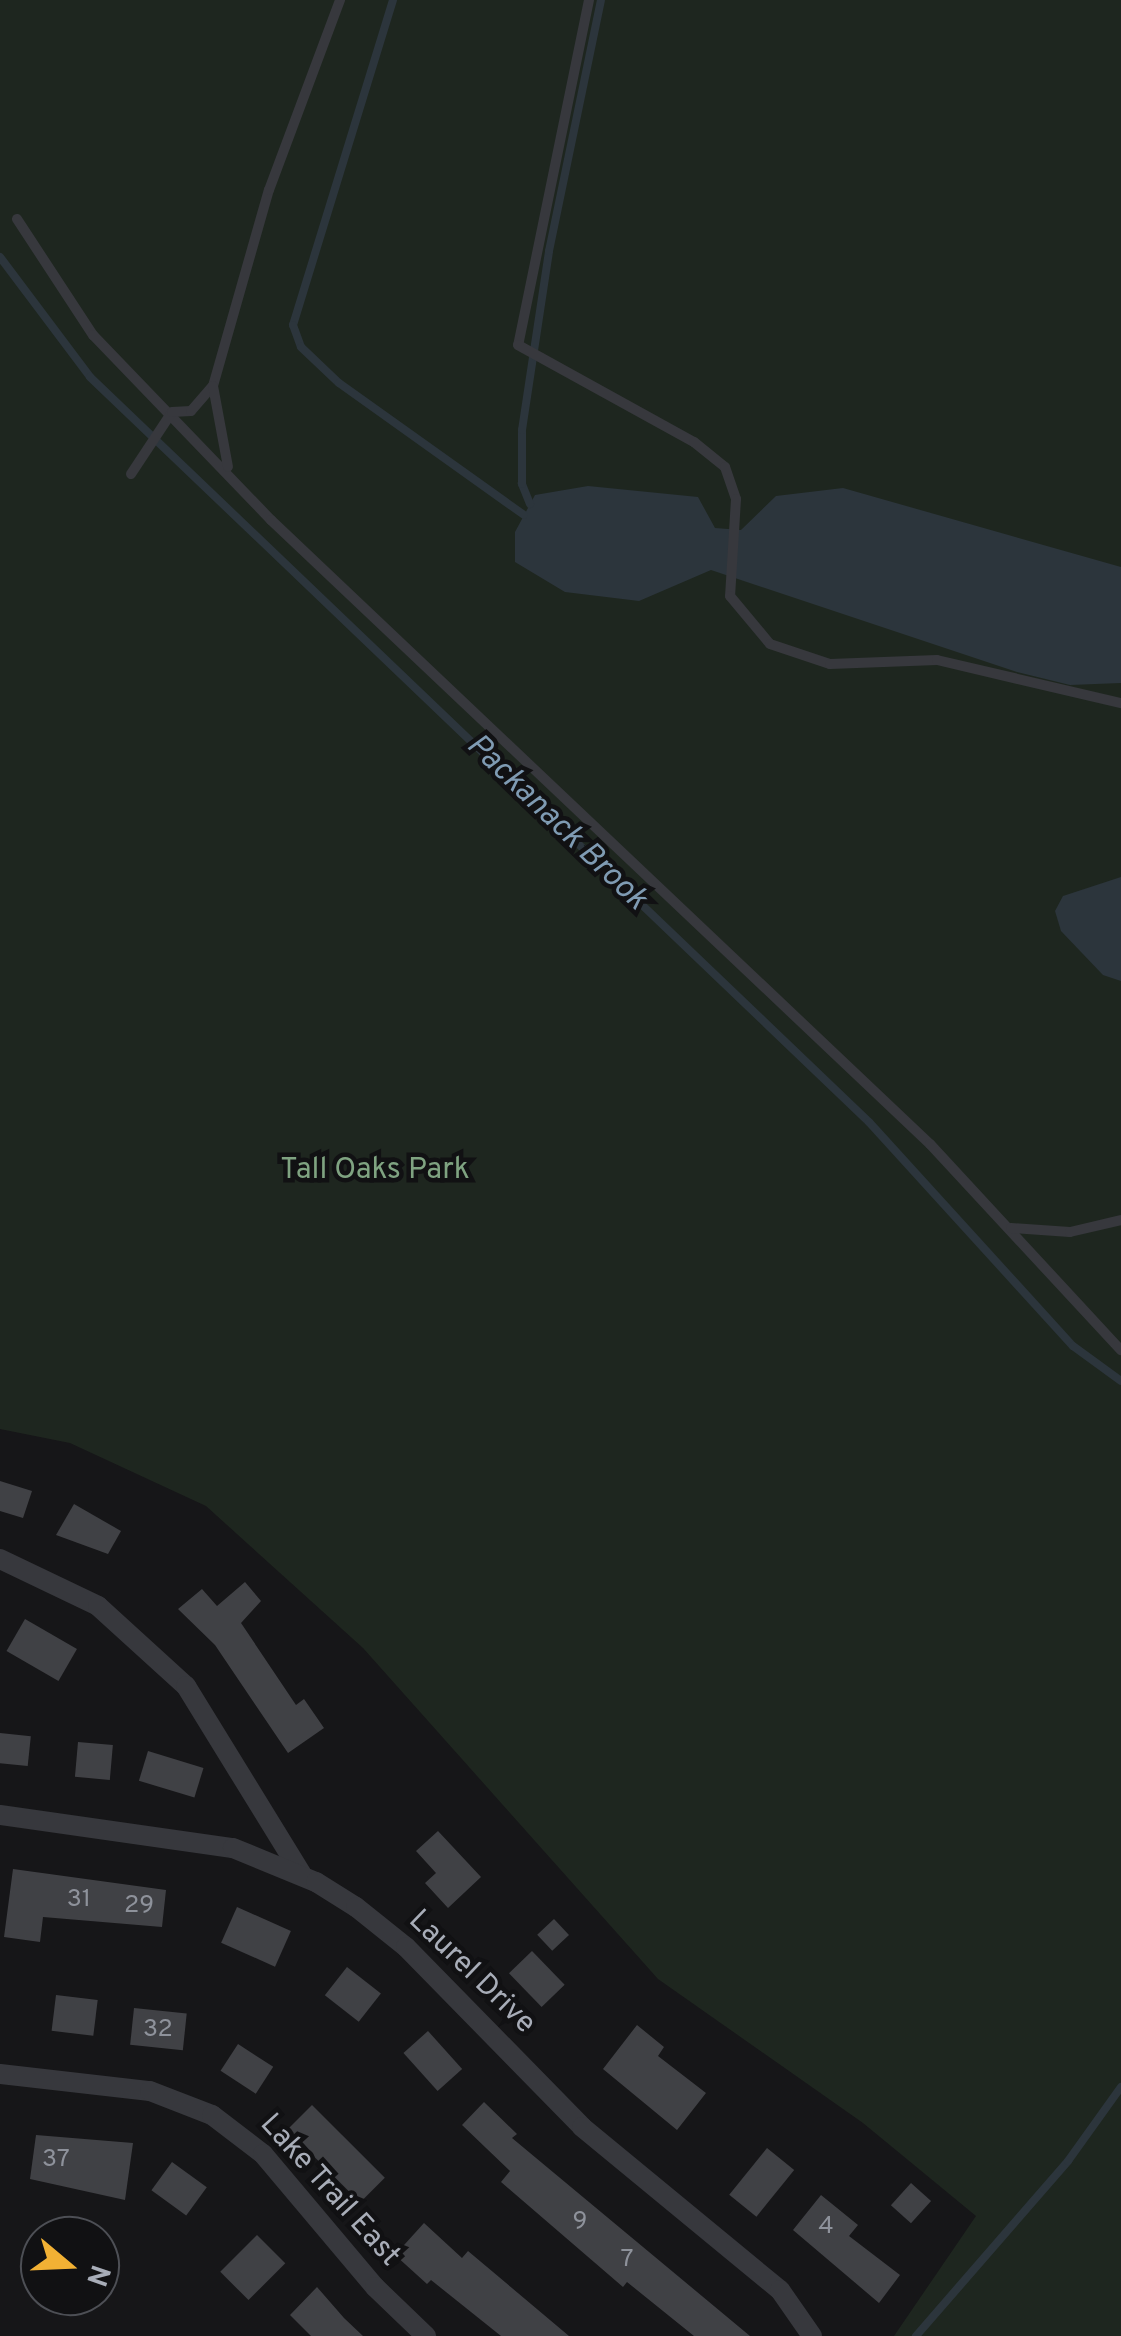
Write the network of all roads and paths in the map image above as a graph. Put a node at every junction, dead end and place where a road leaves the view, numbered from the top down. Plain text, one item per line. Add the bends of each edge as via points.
1 (340, 0) edge
2 (589, 0) edge
3 (17, 219) dead end
4 (213, 386) junction
5 (172, 412) junction
6 (228, 470) junction
7 (131, 474) dead end
8 (1121, 703) edge
9 (1121, 1220) edge
10 (1011, 1228) junction
11 (1121, 1350) edge
12 (0, 1559) edge
13 (0, 1815) edge
14 (302, 1875) junction
15 (0, 2074) edge
16 (426, 2336) edge
17 (812, 2336) edge

1 - 4 lane via 270,190
2 - 8 lane via 516,331 524,354 712,454 733,481 727,578 739,615 790,654 848,666 938,660
3 - 5 lane via 93,335
4 - 5 lane via 191,411
4 - 6 lane
5 - 6 lane
5 - 7 lane
6 - 10 lane via 345,594 640,864
9 - 10 lane via 1070,1232
10 - 11 lane
12 - 14 street via 98,1606 186,1686
13 - 14 street, Laurel Drive via 190,1838
14 - 17 street, Laurel Drive via 406,1947 582,2126 780,2290
15 - 16 street, Lake Trail East via 150,2091 212,2114 263,2154 375,2287

